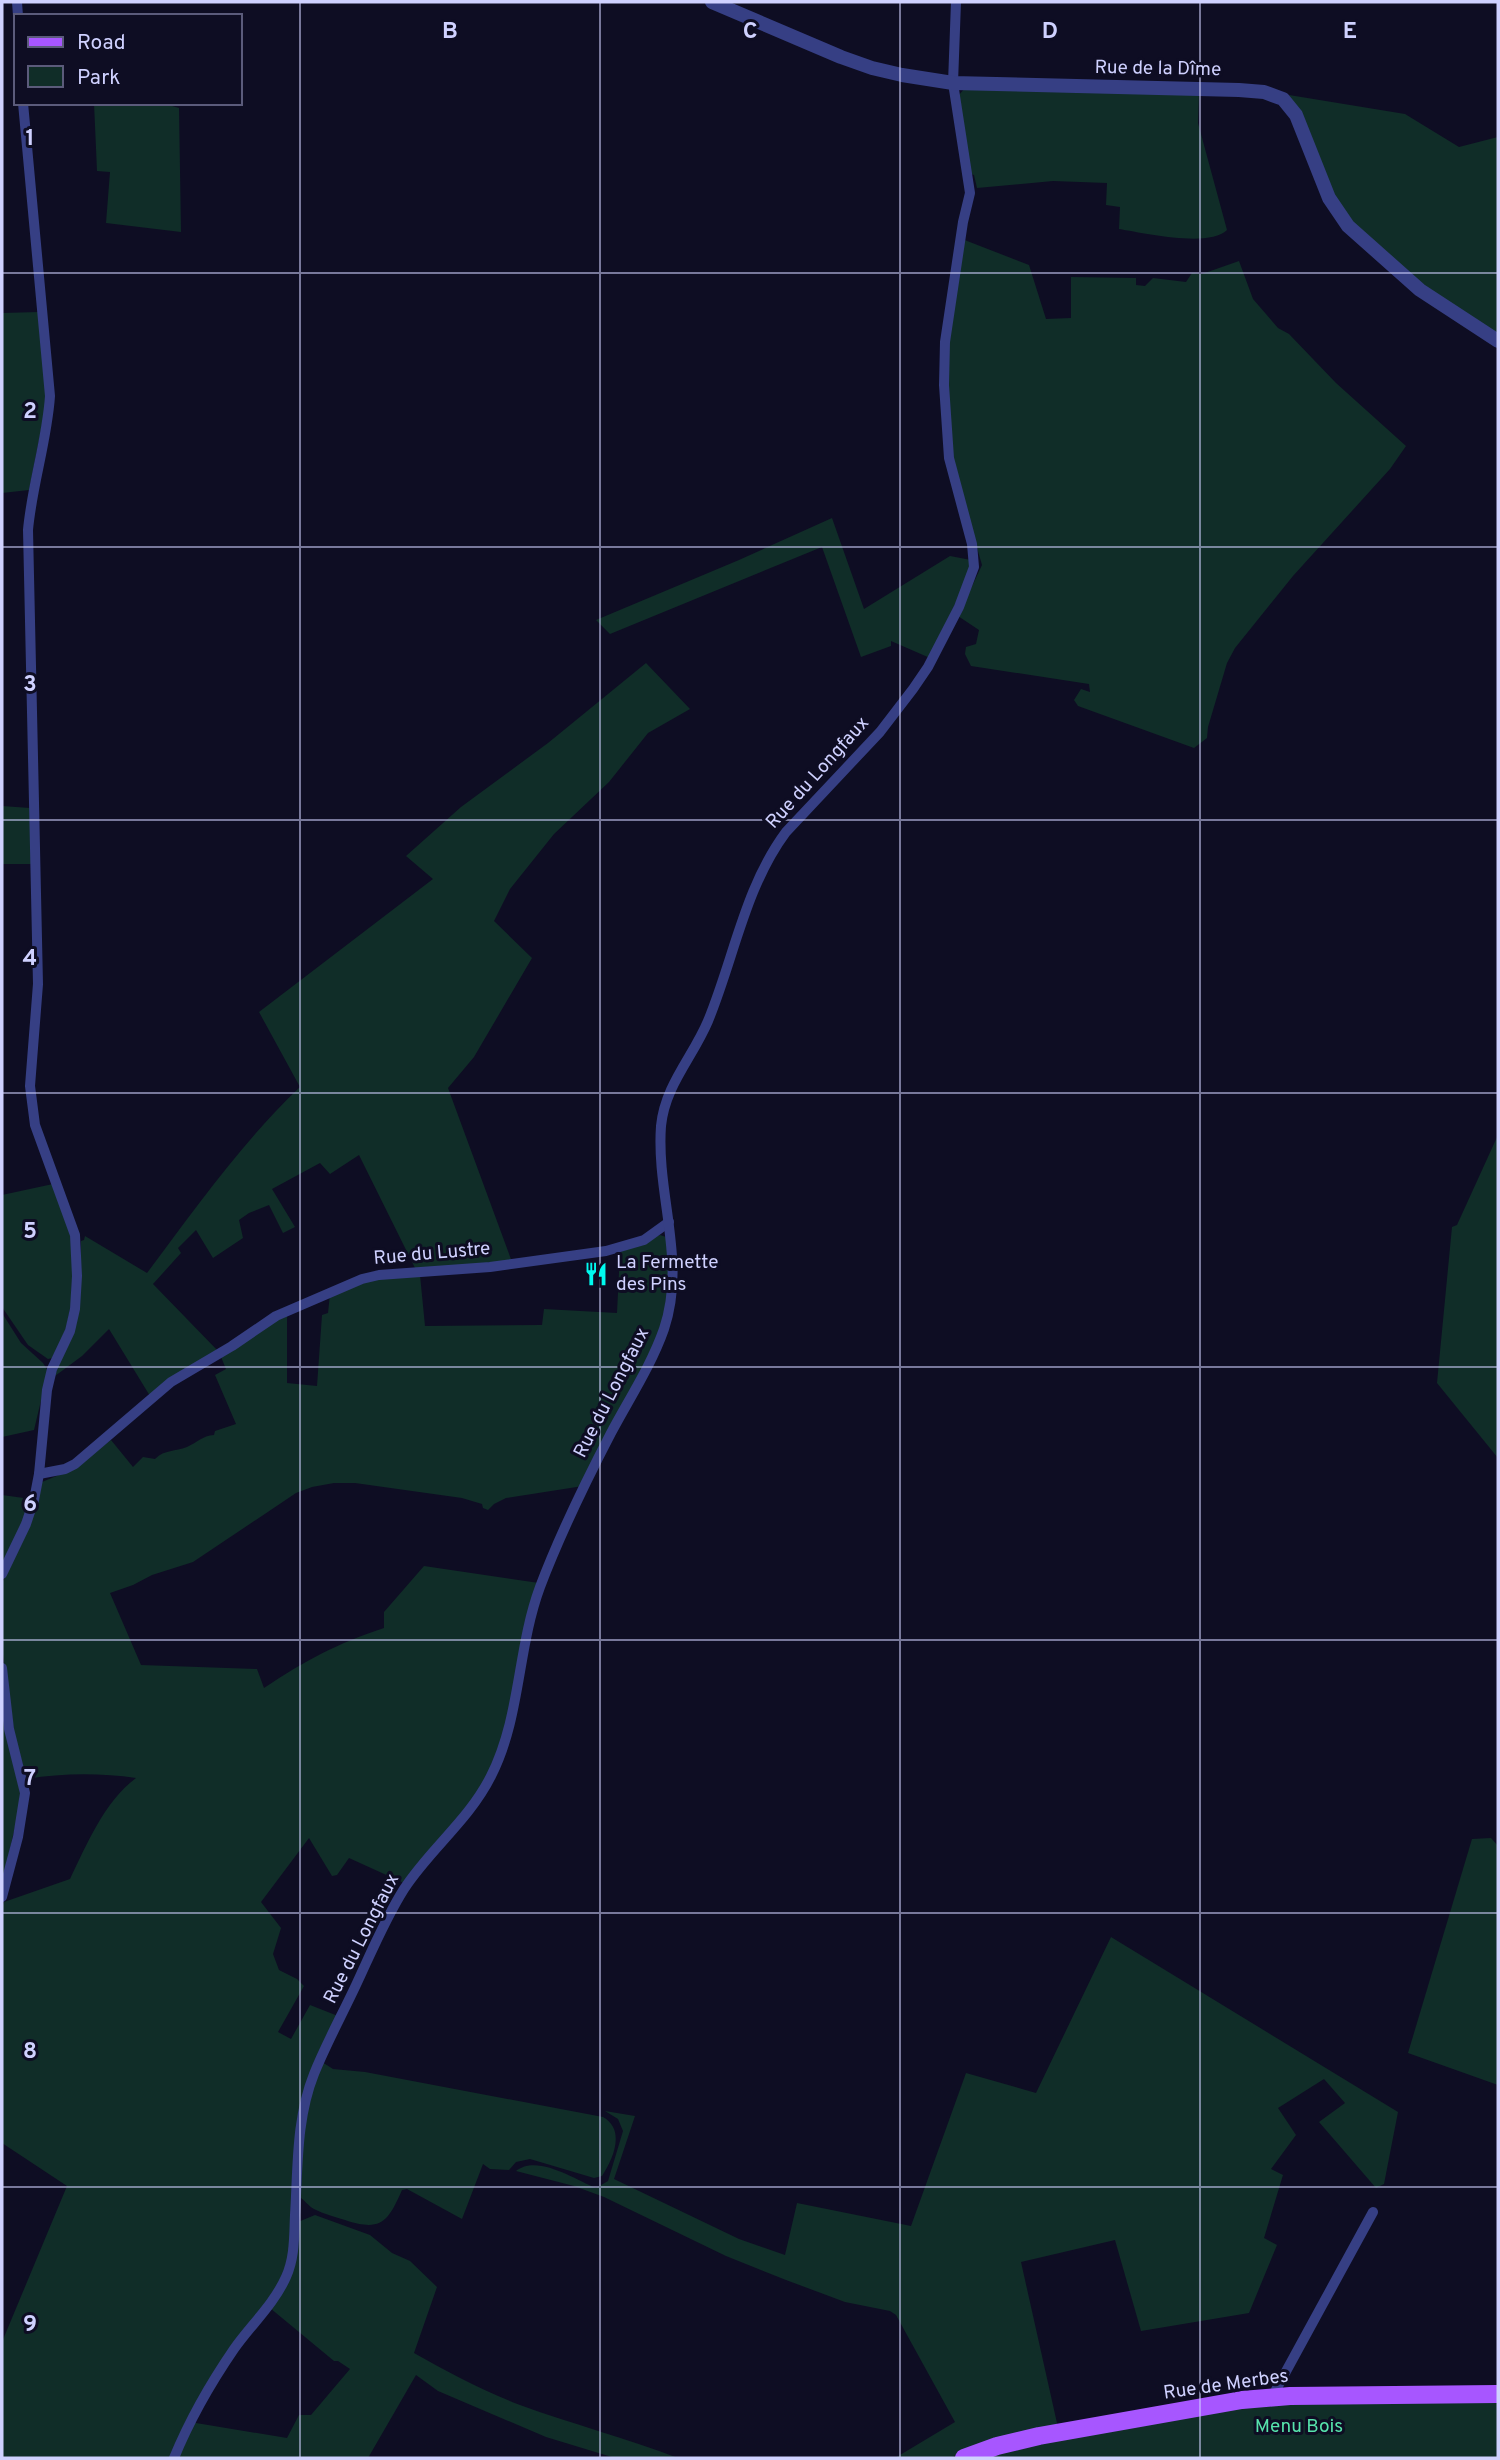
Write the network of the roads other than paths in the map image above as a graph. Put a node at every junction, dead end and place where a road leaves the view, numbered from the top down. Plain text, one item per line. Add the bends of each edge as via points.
1 (712, 2) edge
2 (956, 2) edge
3 (953, 83) junction
4 (23, 105) edge
5 (1498, 341) edge
6 (669, 1223) junction
7 (39, 1474) junction
8 (2, 1574) edge
9 (2, 1668) edge
10 (2, 1897) edge
11 (1373, 2212) dead end
12 (1498, 2394) edge
13 (1272, 2397) junction
14 (174, 2458) edge
15 (964, 2458) edge

1 - 3 street, Rue de la Dîme via 872,68
2 - 3 street, Rue du Longfaux
3 - 5 street, Rue de la Dîme via 1239,90 1283,99 1296,115 1329,198 1348,226 1420,290
3 - 6 street, Rue du Longfaux via 970,193 945,342 944,384 949,458 974,568 955,616 913,689 880,732 786,832 763,867 709,1019 666,1100 661,1146
4 - 7 street via 50,396 28,530 38,984 30,1086 35,1125 72,1223 77,1262 70,1331 47,1390
6 - 7 street, Rue du Lustre via 643,1240 606,1251 362,1279 276,1315 171,1382 75,1464
6 - 14 street, Rue du Longfaux via 674,1273 666,1323 552,1555 527,1629 503,1751 467,1815 405,1888 318,2065 302,2122 288,2271 207,2391
7 - 8 street via 30,1513
9 - 10 street via 9,1728 25,1793
11 - 13 street
12 - 13 main road, Rue de Merbes
13 - 15 main road, Rue de Merbes via 1039,2436

